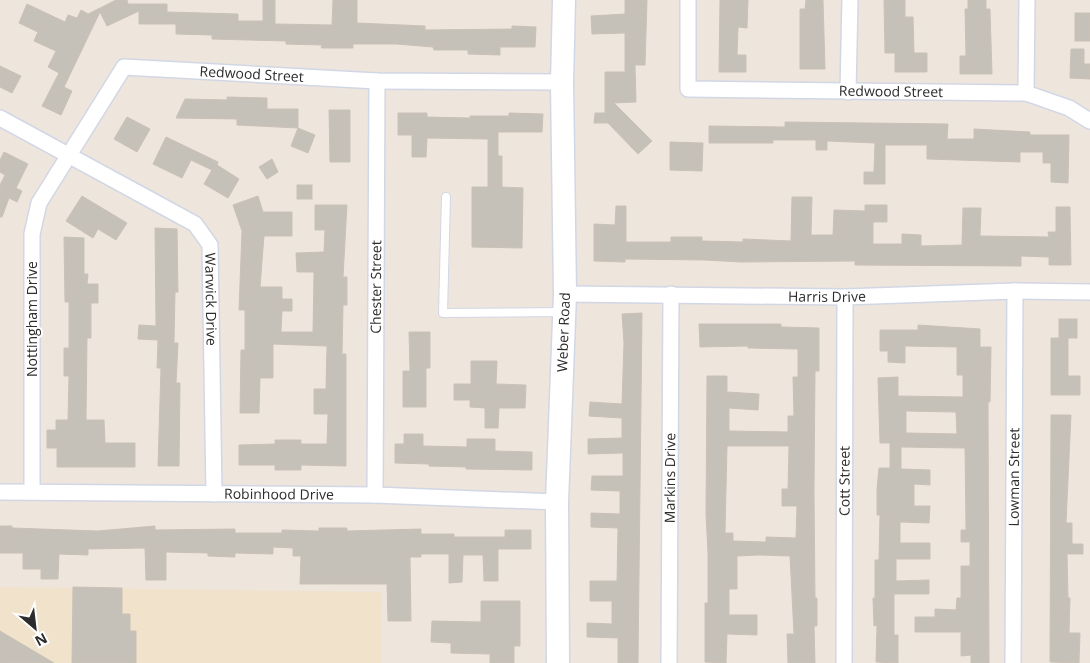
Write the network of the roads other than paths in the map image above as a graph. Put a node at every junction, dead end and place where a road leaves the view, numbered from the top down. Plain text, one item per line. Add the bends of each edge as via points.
1 (564, 0) edge
2 (688, 0) edge
3 (850, 0) edge
4 (1027, 0) edge
5 (377, 81) junction
6 (562, 82) junction
7 (848, 92) junction
8 (1026, 93) junction
9 (0, 118) edge
10 (1090, 121) edge
11 (70, 155) junction
12 (446, 197) dead end
13 (1015, 291) junction
14 (1090, 292) edge
15 (670, 294) junction
16 (845, 297) junction
17 (565, 303) junction
18 (0, 492) edge
19 (32, 492) junction
20 (214, 494) junction
21 (375, 495) junction
22 (556, 502) junction
23 (558, 663) edge
24 (670, 663) edge
25 (844, 663) edge
26 (1013, 663) edge

1 - 6 main road, Weber Road
2 - 7 street, Redwood Street via 688,89
3 - 7 street
4 - 8 street
5 - 6 street, Redwood Street
5 - 11 street, Redwood Street via 124,67
5 - 21 street, Chester Street
6 - 17 main road, Weber Road
7 - 8 street, Redwood Street
8 - 10 street, Redwood Street via 1069,108
9 - 11 street
11 - 19 street, Nottingham Drive via 40,202 32,234
11 - 20 street, Warwick Drive via 196,224 210,245
12 - 17 lane via 443,313
13 - 14 street, Harris Drive
13 - 16 street, Harris Drive
13 - 26 street, Lowman Street
15 - 16 street, Harris Drive
15 - 17 street, Harris Drive
15 - 24 street, Markins Drive
16 - 25 street, Cott Street
17 - 22 main road, Weber Road
18 - 19 street, Robinhood Drive
19 - 20 street, Robinhood Drive
20 - 21 street, Robinhood Drive
21 - 22 street, Robinhood Drive
22 - 23 main road, Weber Road

